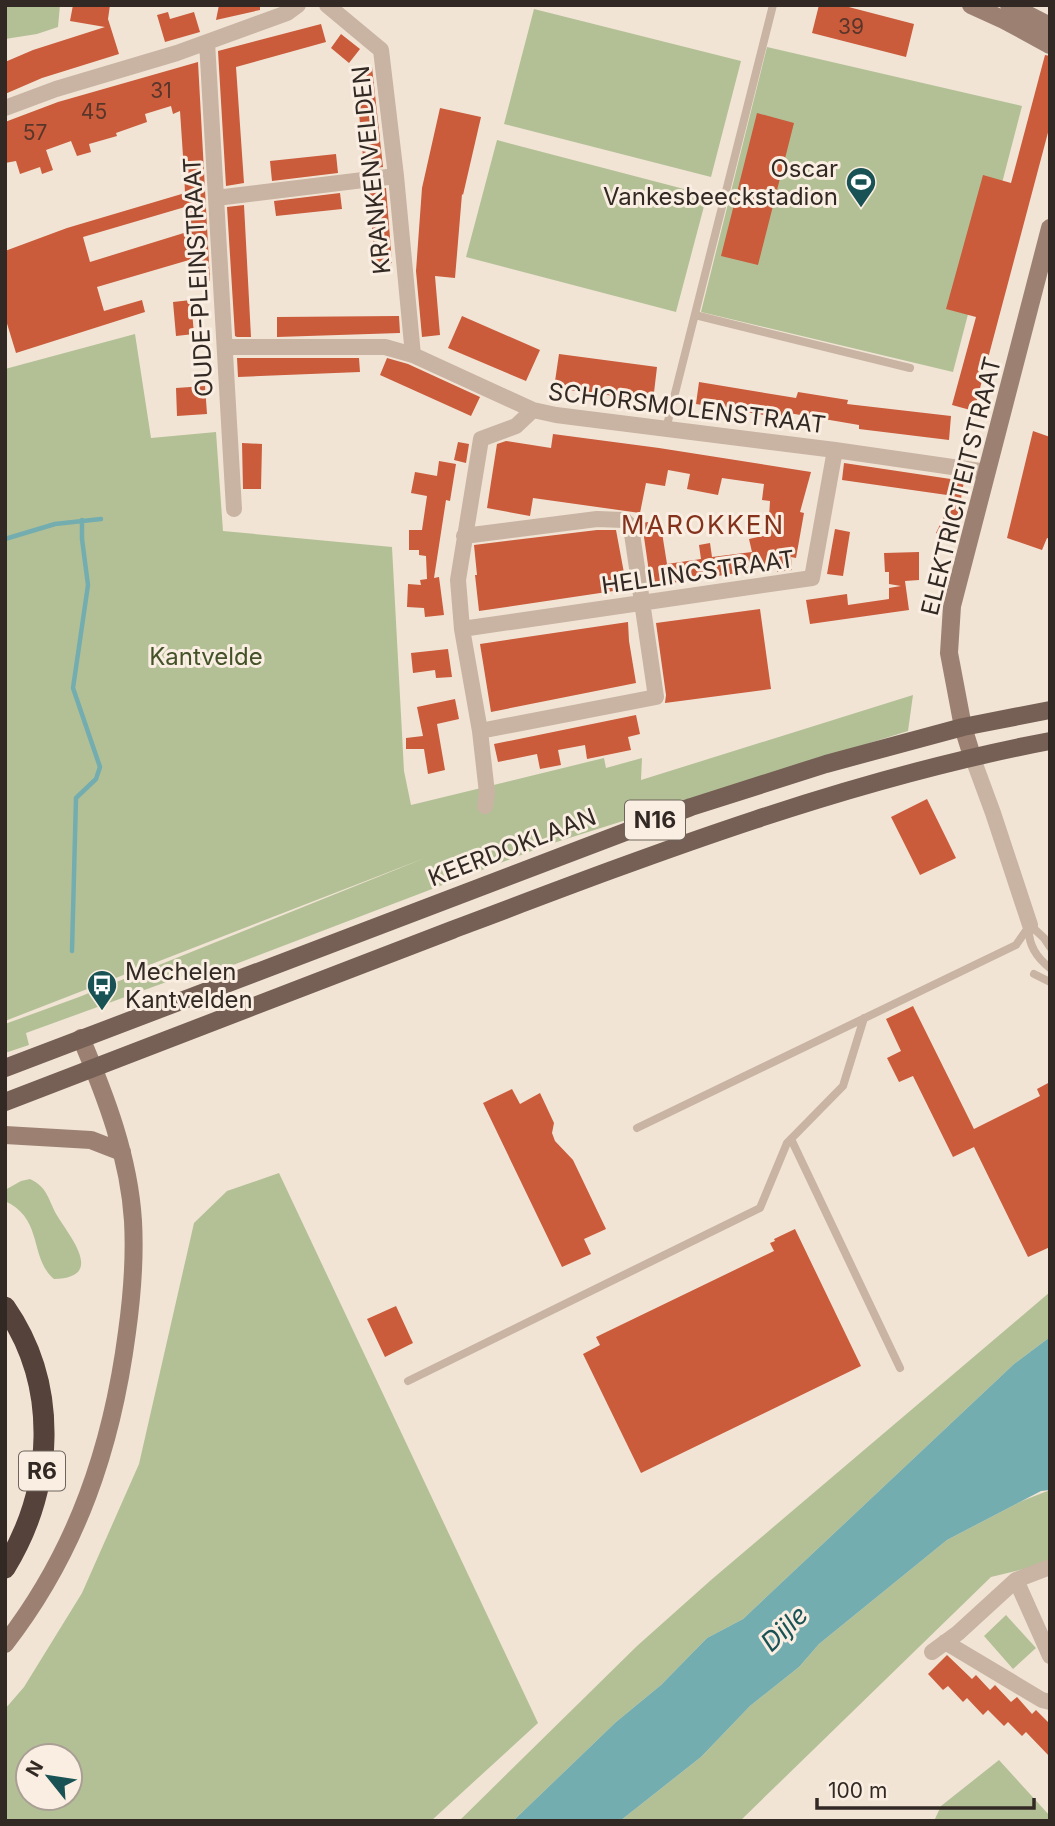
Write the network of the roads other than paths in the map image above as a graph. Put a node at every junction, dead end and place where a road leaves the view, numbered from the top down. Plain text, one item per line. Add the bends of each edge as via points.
1 (298, 5) edge
2 (327, 5) edge
3 (773, 5) edge
4 (971, 5) edge
5 (1009, 5) edge
6 (1050, 26) edge
7 (207, 42) junction
8 (1050, 45) edge
9 (5, 108) edge
10 (396, 176) junction
11 (216, 198) junction
12 (1050, 228) edge
13 (695, 314) junction
14 (225, 347) junction
15 (413, 355) junction
16 (910, 368) dead end
17 (533, 410) junction
18 (666, 429) junction
19 (835, 450) junction
20 (988, 472) junction
21 (234, 509) dead end
22 (464, 536) junction
23 (641, 603) junction
24 (462, 629) junction
25 (1050, 710) edge
26 (963, 727) junction
27 (480, 731) junction
28 (1050, 741) edge
29 (972, 756) junction
30 (485, 806) dead end
31 (1030, 925) junction
32 (1050, 947) edge
33 (1050, 968) edge
34 (1034, 974) dead end
35 (1050, 982) edge
36 (864, 1018) junction
37 (81, 1038) junction
38 (5, 1068) edge
39 (94, 1068) junction
40 (5, 1102) edge
41 (637, 1128) dead end
42 (5, 1135) edge
43 (791, 1139) junction
44 (122, 1153) junction
45 (5, 1307) edge
46 (900, 1368) dead end
47 (408, 1381) dead end
48 (1050, 1567) edge
49 (5, 1568) edge
50 (1016, 1580) junction
51 (5, 1644) edge
52 (1050, 1656) edge
53 (1050, 1702) edge

1 - 7 street via 288,13
2 - 10 street, KRANKENVELDEN via 381,50
3 - 13 lane
4 - 8 street
5 - 6 street
7 - 9 street
7 - 11 street, OUDE-PLEINSTRAAT
10 - 11 street
10 - 15 street, KRANKENVELDEN
11 - 14 street, OUDE-PLEINSTRAAT
12 - 20 street, ELEKTRICITEITSTRAAT
13 - 16 lane
13 - 18 lane
14 - 15 street, SCHORSMOLENSTRAAT via 385,346
14 - 21 street, OUDE-PLEINSTRAAT
15 - 17 street, SCHORSMOLENSTRAAT
17 - 18 street, SCHORSMOLENSTRAAT
17 - 22 street via 516,426 481,439
18 - 19 street, SCHORSMOLENSTRAAT
19 - 20 street, SCHORSMOLENSTRAAT
19 - 23 street, HELLINCSTRAAT via 812,578
20 - 26 street, ELEKTRICITEITSTRAAT via 952,606 949,653
22 - 23 street via 597,519 624,520 631,527
22 - 24 street via 457,580
23 - 24 street, HELLINCSTRAAT
23 - 27 street via 656,696
24 - 27 street
25 - 26 main road, KEERDOKLAAN / N16
26 - 29 street, ELEKTRICITEITSTRAAT
26 - 37 main road, KEERDOKLAAN / N16 via 691,807
27 - 30 street
28 - 29 main road, N16
29 - 31 street
29 - 39 main road, N16 via 751,821 598,874
31 - 32 lane
31 - 33 lane via 1028,936 1034,950
31 - 36 lane via 1016,945
34 - 35 lane
36 - 41 lane
36 - 43 lane via 843,1086
37 - 38 main road, N16
37 - 39 street
39 - 40 main road, N16
39 - 44 street
42 - 44 street via 90,1140
43 - 46 lane
43 - 47 lane via 760,1208
44 - 51 street via 133,1222 132,1289 114,1412 93,1483 68,1543
45 - 49 highway, R6 via 35,1367 45,1437 32,1509
48 - 50 street
50 - 52 street
50 - 53 street via 938,1647

